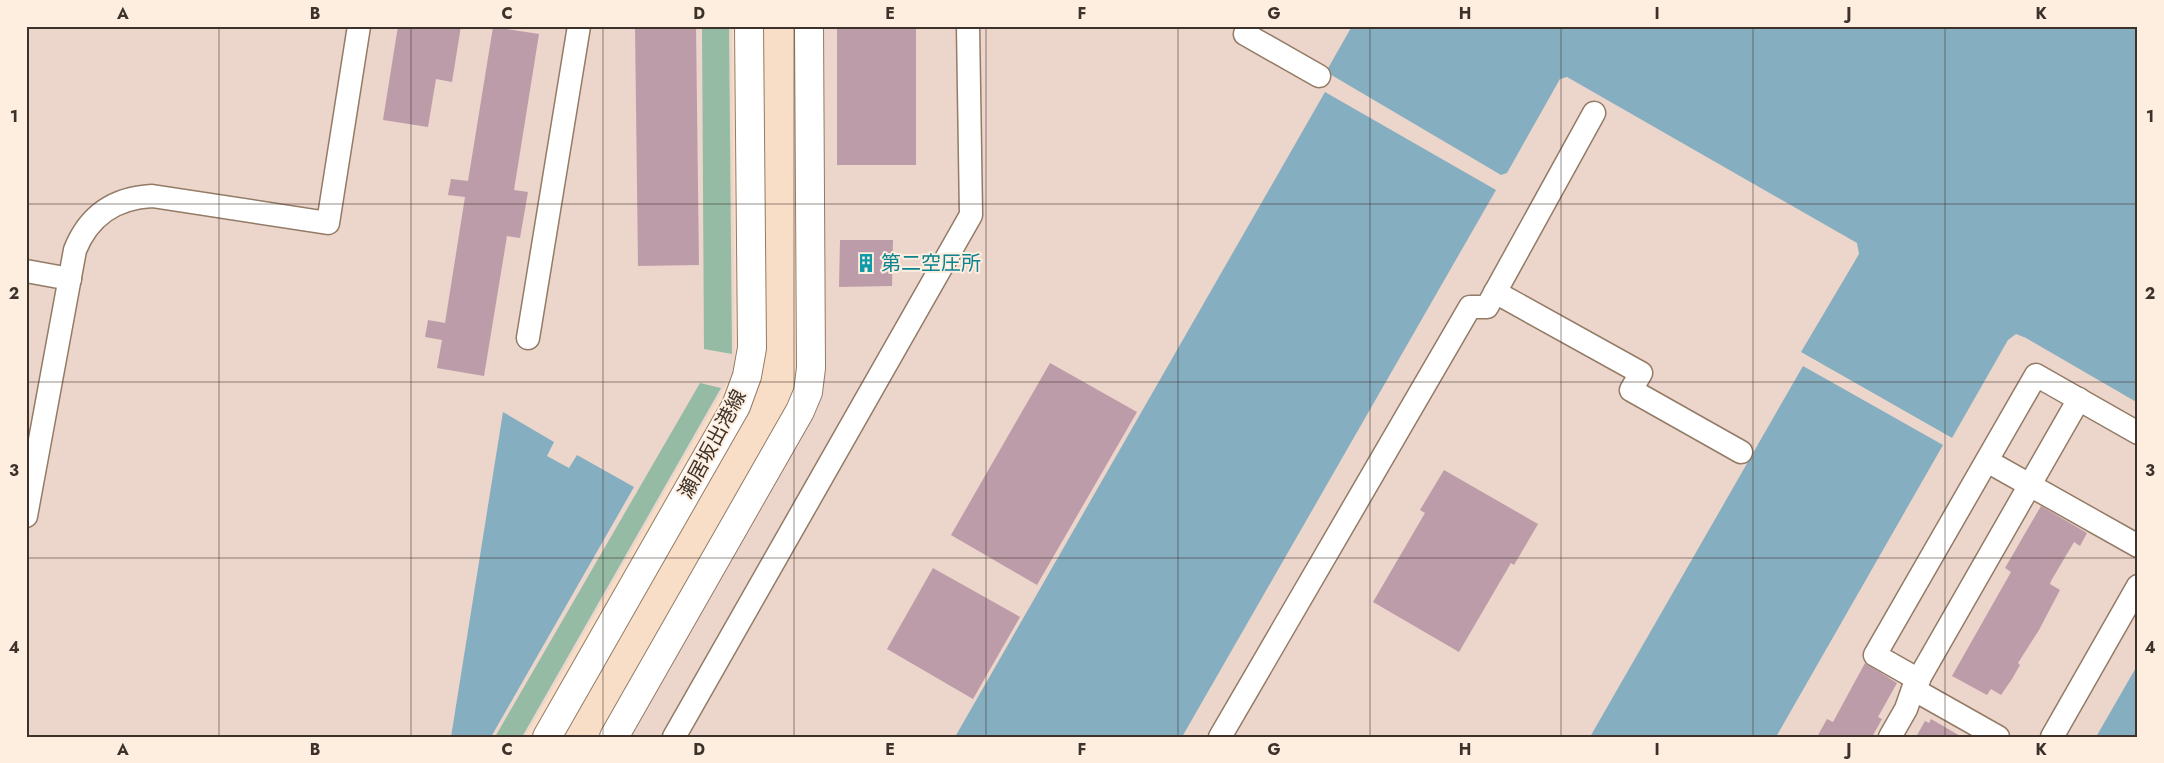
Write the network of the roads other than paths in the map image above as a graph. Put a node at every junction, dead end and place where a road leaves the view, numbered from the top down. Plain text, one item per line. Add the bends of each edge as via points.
1 (359, 26) edge
2 (579, 26) edge
3 (749, 26) edge
4 (808, 26) edge
5 (968, 26) edge
6 (1249, 26) edge
7 (1319, 76) dead end
8 (1594, 113) dead end
9 (26, 271) edge
10 (70, 279) junction
11 (1495, 292) junction
12 (528, 338) dead end
13 (2079, 399) junction
14 (2138, 433) edge
15 (1742, 452) dead end
16 (1987, 461) junction
17 (2029, 485) junction
18 (26, 516) edge
19 (2138, 546) edge
20 (2138, 586) edge
21 (1916, 685) junction
22 (547, 737) edge
23 (614, 737) edge
24 (674, 737) edge
25 (1220, 737) edge
26 (1890, 737) edge
27 (1998, 737) edge
28 (2052, 737) edge

1 - 10 lane via 328,223 152,196 133,197 91,220 75,250
2 - 12 lane
3 - 22 main road, 瀬居坂出港線 via 752,348 747,376 736,406
4 - 23 main road via 811,368 808,392
5 - 24 lane via 971,215
6 - 7 lane via 1245,34
8 - 11 lane
9 - 10 lane
10 - 18 lane
11 - 15 lane via 1641,373 1631,390
11 - 25 lane via 1487,307 1470,307
13 - 14 lane
13 - 16 lane via 2036,375
13 - 17 lane
16 - 17 lane
16 - 21 lane via 1874,655
17 - 19 lane
17 - 21 lane
20 - 28 lane
21 - 26 lane
21 - 27 lane

